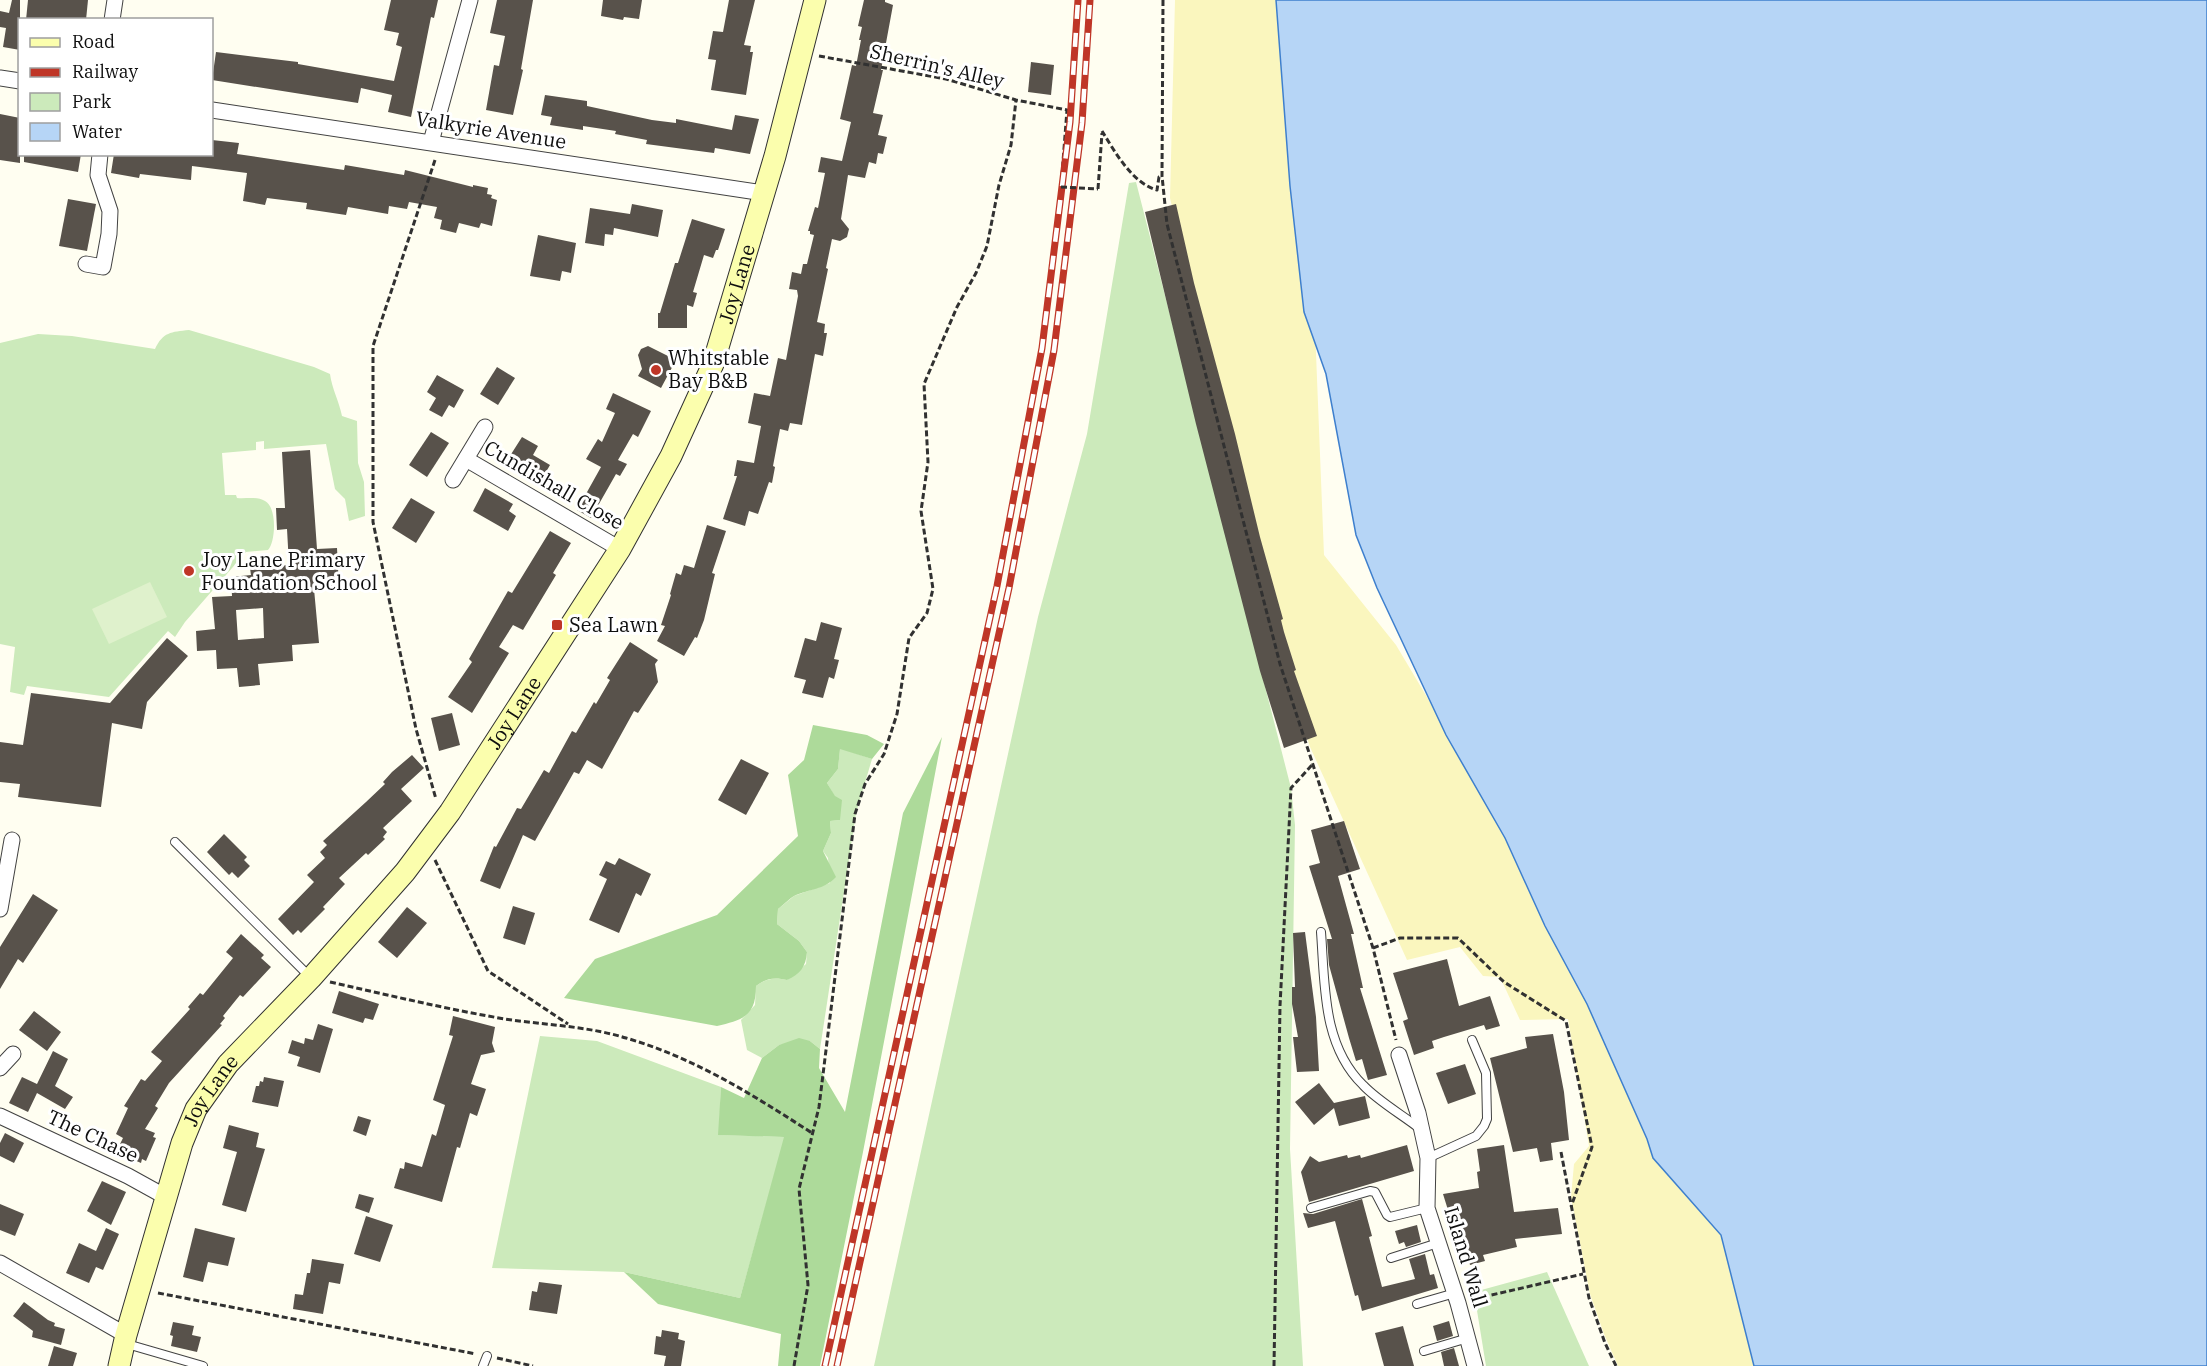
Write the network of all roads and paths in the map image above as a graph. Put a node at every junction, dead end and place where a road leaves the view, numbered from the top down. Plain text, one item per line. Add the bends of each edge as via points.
1 (115, 0) edge
2 (470, 0) edge
3 (815, 0) edge
4 (1163, 0) edge
5 (112, 18) edge
6 (801, 52) junction
7 (0, 78) edge
8 (18, 81) edge
9 (1016, 100) junction
10 (213, 110) edge
11 (436, 143) junction
12 (100, 156) edge
13 (1162, 176) junction
14 (764, 193) junction
15 (87, 264) dead end
16 (485, 427) dead end
17 (466, 459) junction
18 (453, 480) dead end
19 (620, 549) junction
20 (1312, 765) junction
21 (443, 821) junction
22 (12, 840) dead end
23 (175, 842) dead end
24 (427, 843) junction
25 (0, 909) edge
26 (1321, 932) dead end
27 (1373, 948) junction
28 (311, 978) junction
29 (569, 1025) junction
30 (1472, 1040) dead end
31 (13, 1054) dead end
32 (1399, 1054) joint
33 (0, 1068) edge
34 (0, 1116) edge
35 (1422, 1130) junction
36 (812, 1133) junction
37 (1561, 1152) dead end
38 (1428, 1158) junction
39 (166, 1197) junction
40 (1571, 1207) junction
41 (1311, 1208) dead end
42 (1427, 1208) junction
43 (1438, 1243) junction
44 (1391, 1258) dead end
45 (0, 1263) edge
46 (1583, 1274) junction
47 (140, 1289) junction
48 (1457, 1298) junction
49 (1417, 1304) dead end
50 (1468, 1338) junction
51 (125, 1339) junction
52 (1424, 1351) dead end
53 (487, 1356) junction
54 (119, 1366) edge
55 (202, 1366) edge
56 (483, 1366) edge
57 (533, 1366) edge
58 (794, 1366) edge
59 (1274, 1366) edge
60 (1475, 1366) edge
61 (1616, 1366) edge

1 - 5 street
2 - 11 street
3 - 6 street, Joy Lane
4 - 13 path
6 - 9 path, Sherrin's Alley via 946,79
6 - 14 street, Joy Lane
7 - 8 street
9 - 13 path, Sherrin's Alley, bridge via 1067,110 1061,187 1098,189 1102,131 1144,185 1157,190
9 - 36 path via 1011,145 987,246 924,384 928,462 921,511 933,590 927,613 909,638 897,714 884,754 865,784 855,814 819,1107
10 - 11 street, Valkyrie Avenue
11 - 14 street, Valkyrie Avenue
11 - 21 path via 373,346 373,522 416,729
12 - 15 street via 98,175 110,211 109,234 103,267
13 - 20 path via 1167,224 1189,317 1280,664
14 - 19 street, Joy Lane via 713,364 671,456
16 - 17 street, Cundishall Close
17 - 18 street, Cundishall Close
17 - 19 street, Cundishall Close
19 - 21 street, Joy Lane
20 - 27 path
20 - 59 path via 1291,788 1280,1006
21 - 24 street, Joy Lane
22 - 25 street
23 - 28 lane
24 - 28 street, Joy Lane
24 - 29 path via 488,971
26 - 35 lane via 1329,1024 1344,1061 1363,1086
27 - 32 path
27 - 40 path via 1400,938 1458,938 1504,982 1566,1021 1592,1147
28 - 29 path via 505,1019
28 - 39 street, Joy Lane via 254,1035 202,1099 190,1121
29 - 36 path via 625,1037 675,1055 744,1089
30 - 38 lane via 1486,1073 1487,1119 1476,1136
31 - 33 street
32 - 35 street, Island Wall
34 - 39 street, The Chase
35 - 38 street, Island Wall
36 - 58 path via 800,1190 808,1285
37 - 40 path
38 - 42 street, Island Wall
39 - 47 street, Joy Lane
40 - 46 path
41 - 42 lane via 1370,1191 1376,1192 1390,1217
42 - 43 street, Island Wall
43 - 44 lane
43 - 48 street, Island Wall
45 - 51 street
46 - 48 path
46 - 61 path
47 - 51 street, Joy Lane
47 - 53 path
48 - 49 lane
48 - 50 street, Island Wall
50 - 52 lane
50 - 60 street, Island Wall
51 - 54 street, Joy Lane
51 - 55 lane
53 - 56 lane
53 - 57 path

